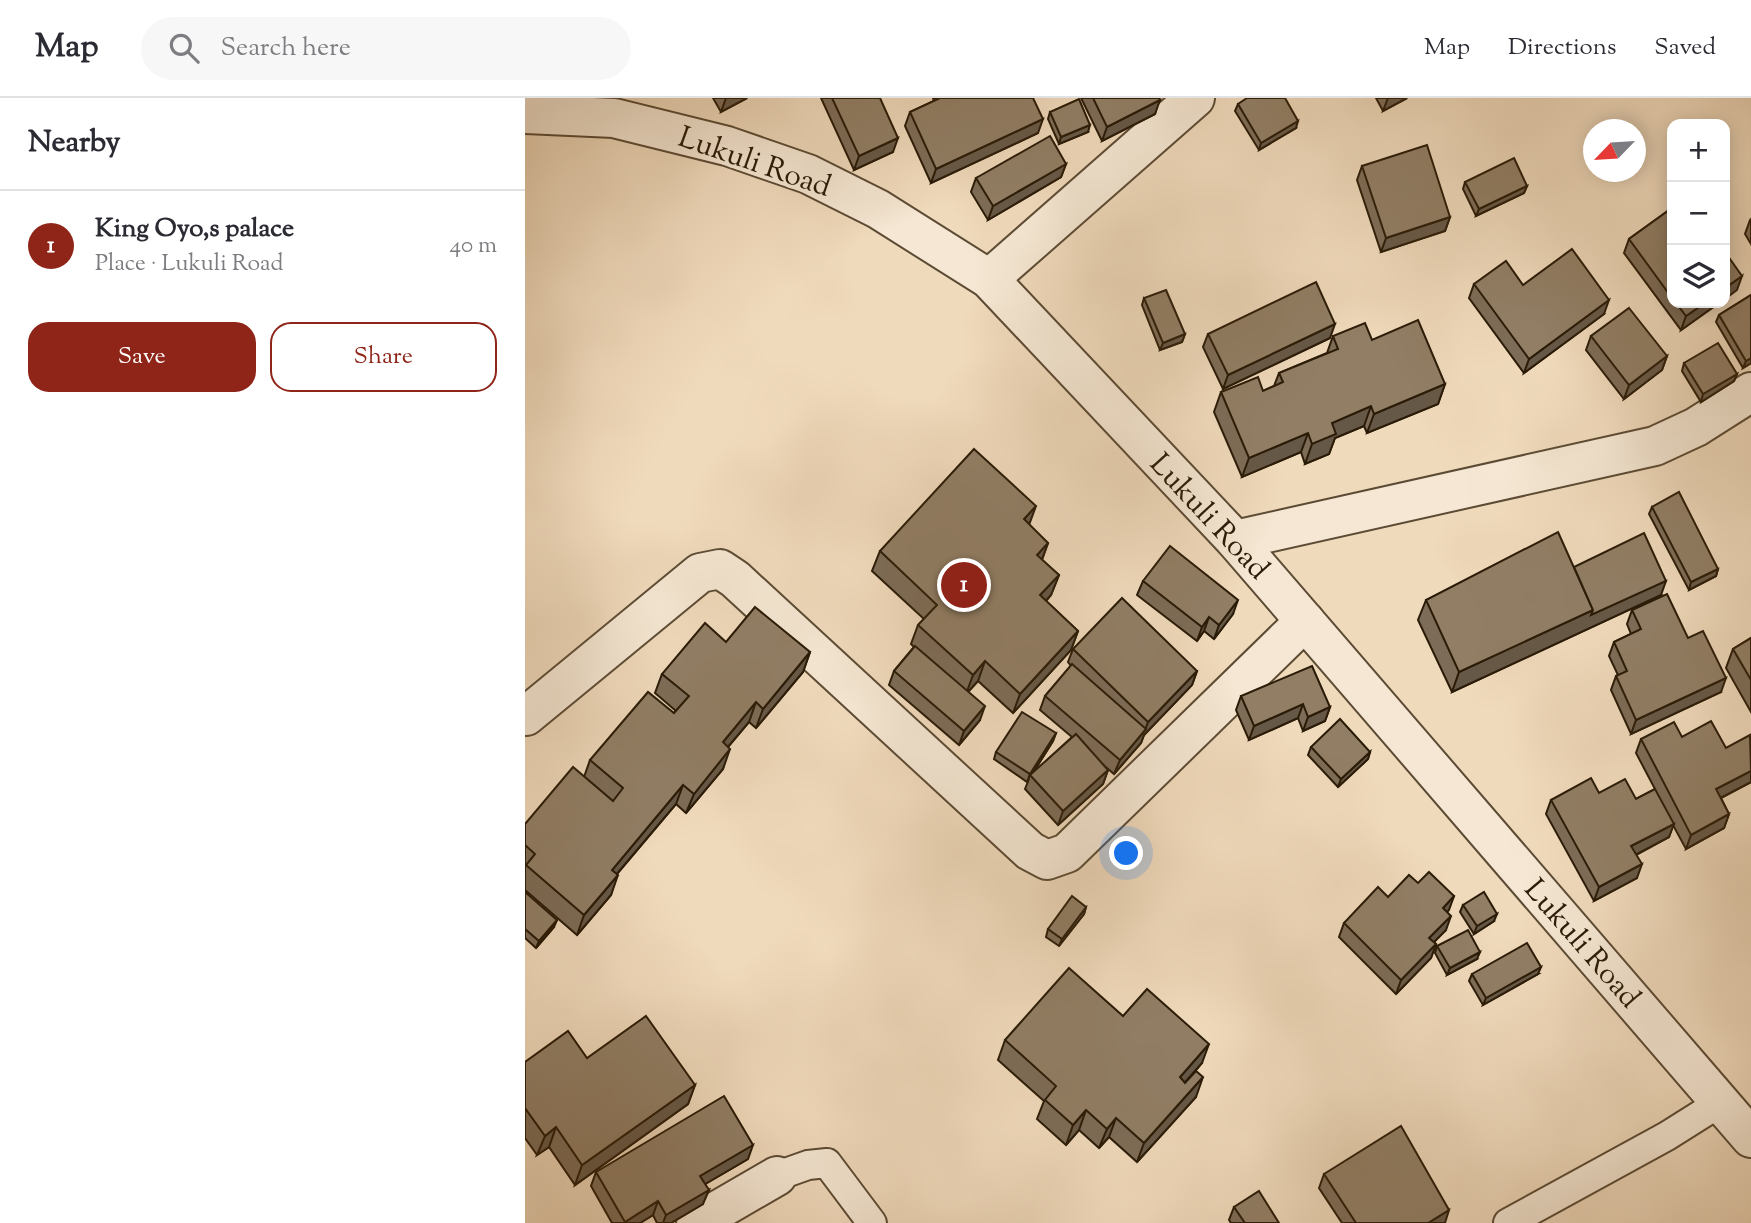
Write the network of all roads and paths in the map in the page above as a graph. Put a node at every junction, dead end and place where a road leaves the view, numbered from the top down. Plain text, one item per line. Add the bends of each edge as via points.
1 (1195, 98) edge
2 (525, 114) edge
3 (989, 279) junction
4 (1751, 392) edge
5 (1235, 540) junction
6 (1305, 621) junction
7 (526, 716) edge
8 (1721, 1102) junction
9 (1751, 1138) edge
10 (777, 1176) joint
11 (696, 1223) edge
12 (872, 1223) edge
13 (1508, 1223) edge

1 - 3 street
2 - 3 street, Lukuli Road via 614,118 727,146 808,174 879,209
3 - 5 street, Lukuli Road
4 - 5 street via 1696,427 1655,446
5 - 6 street, Lukuli Road
6 - 7 street via 1067,853 1048,860 1030,851 720,569 700,573
6 - 8 street, Lukuli Road
8 - 9 street, Lukuli Road
8 - 13 lane
10 - 11 street
10 - 12 lane via 827,1163

